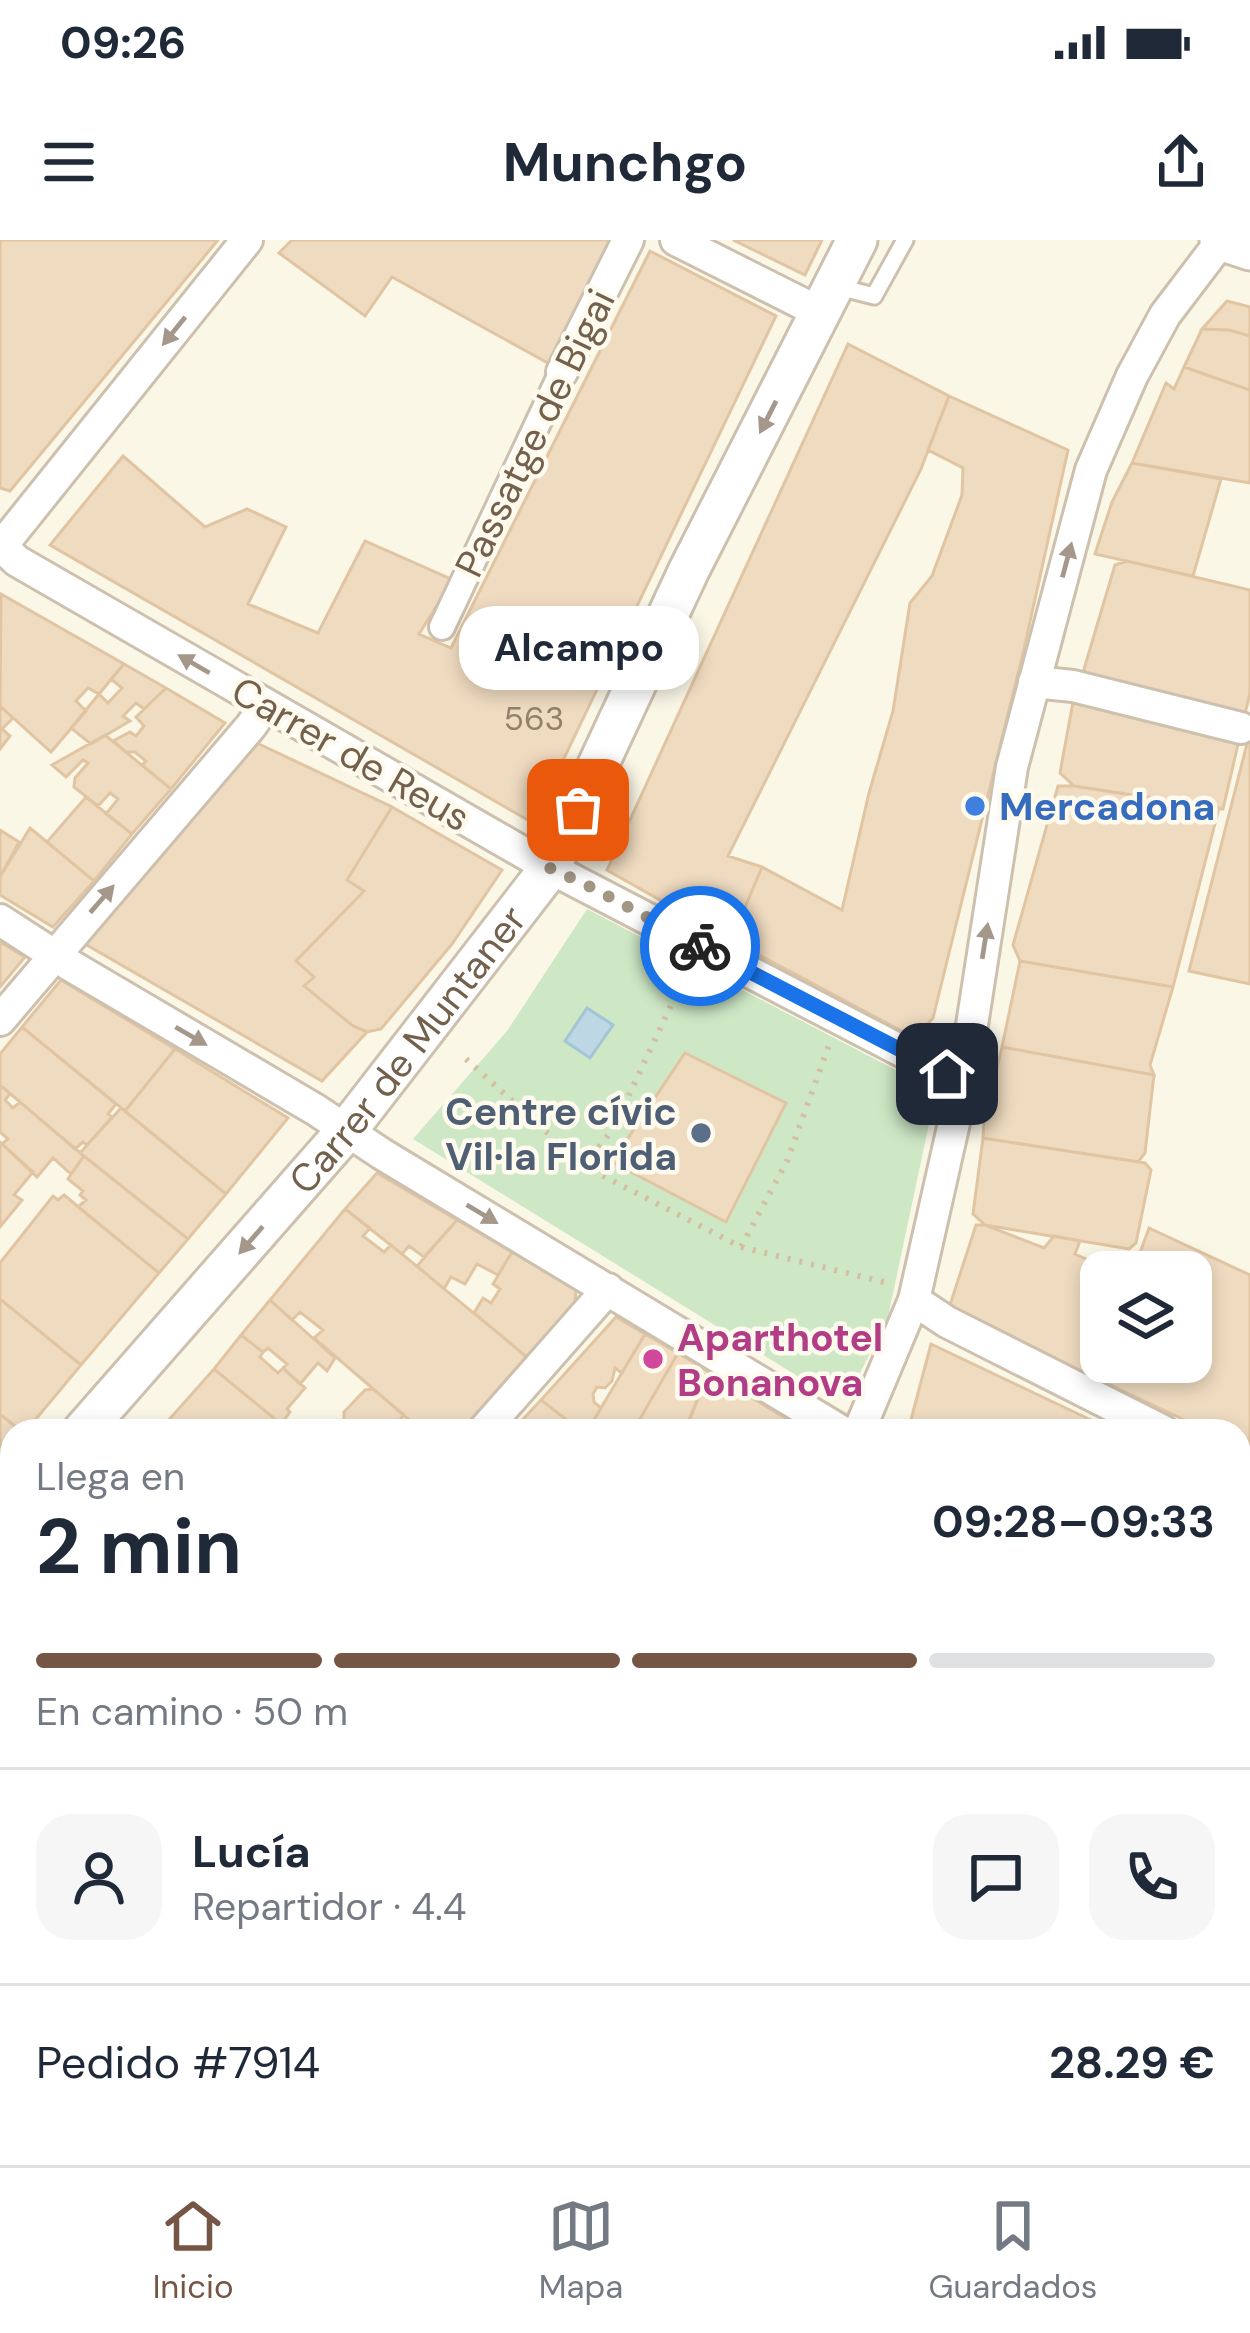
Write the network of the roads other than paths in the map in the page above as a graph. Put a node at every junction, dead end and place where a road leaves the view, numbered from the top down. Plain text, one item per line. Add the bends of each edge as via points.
1 (247, 240) edge
2 (628, 240) edge
3 (676, 240) edge
4 (857, 240) edge
5 (904, 240) edge
6 (1221, 240) edge
7 (1250, 250) edge
8 (828, 300) junction
9 (562, 372) joint
10 (0, 546) edge
11 (442, 627) dead end
12 (1034, 682) junction
13 (266, 705) junction
14 (1241, 728) dead end
15 (550, 868) junction
16 (0, 920) edge
17 (55, 955) junction
18 (0, 1020) edge
19 (963, 1083) junction
20 (347, 1130) junction
21 (608, 1289) junction
22 (914, 1300) junction
23 (94, 1419) edge
24 (494, 1419) edge
25 (822, 1419) edge
26 (864, 1419) edge
27 (1139, 1419) edge

1 -> 10 street
2 - 9 street, Passatge de Bigai
3 - 8 street
4 - 8 street, Carrer de Muntaner
5 - 8 lane via 874,296
6 - 7 street
12 -> 6 street via 1091,470 1165,315
8 -> 15 street, Carrer de Muntaner via 689,570
9 - 11 street, Passatge de Bigai
13 -> 10 street, Carrer de Reus
12 - 14 street
19 -> 12 street via 1012,767
13 - 15 street, Carrer de Reus
17 -> 13 street
15 - 19 street, Carrer de Reus
15 - 20 street, Carrer de Muntaner
16 - 17 street
17 - 18 street
17 -> 20 street
19 - 22 street
20 -> 21 street
20 -> 23 street, Carrer de Muntaner
21 - 24 street
21 - 25 street
22 - 26 street
22 - 27 street

